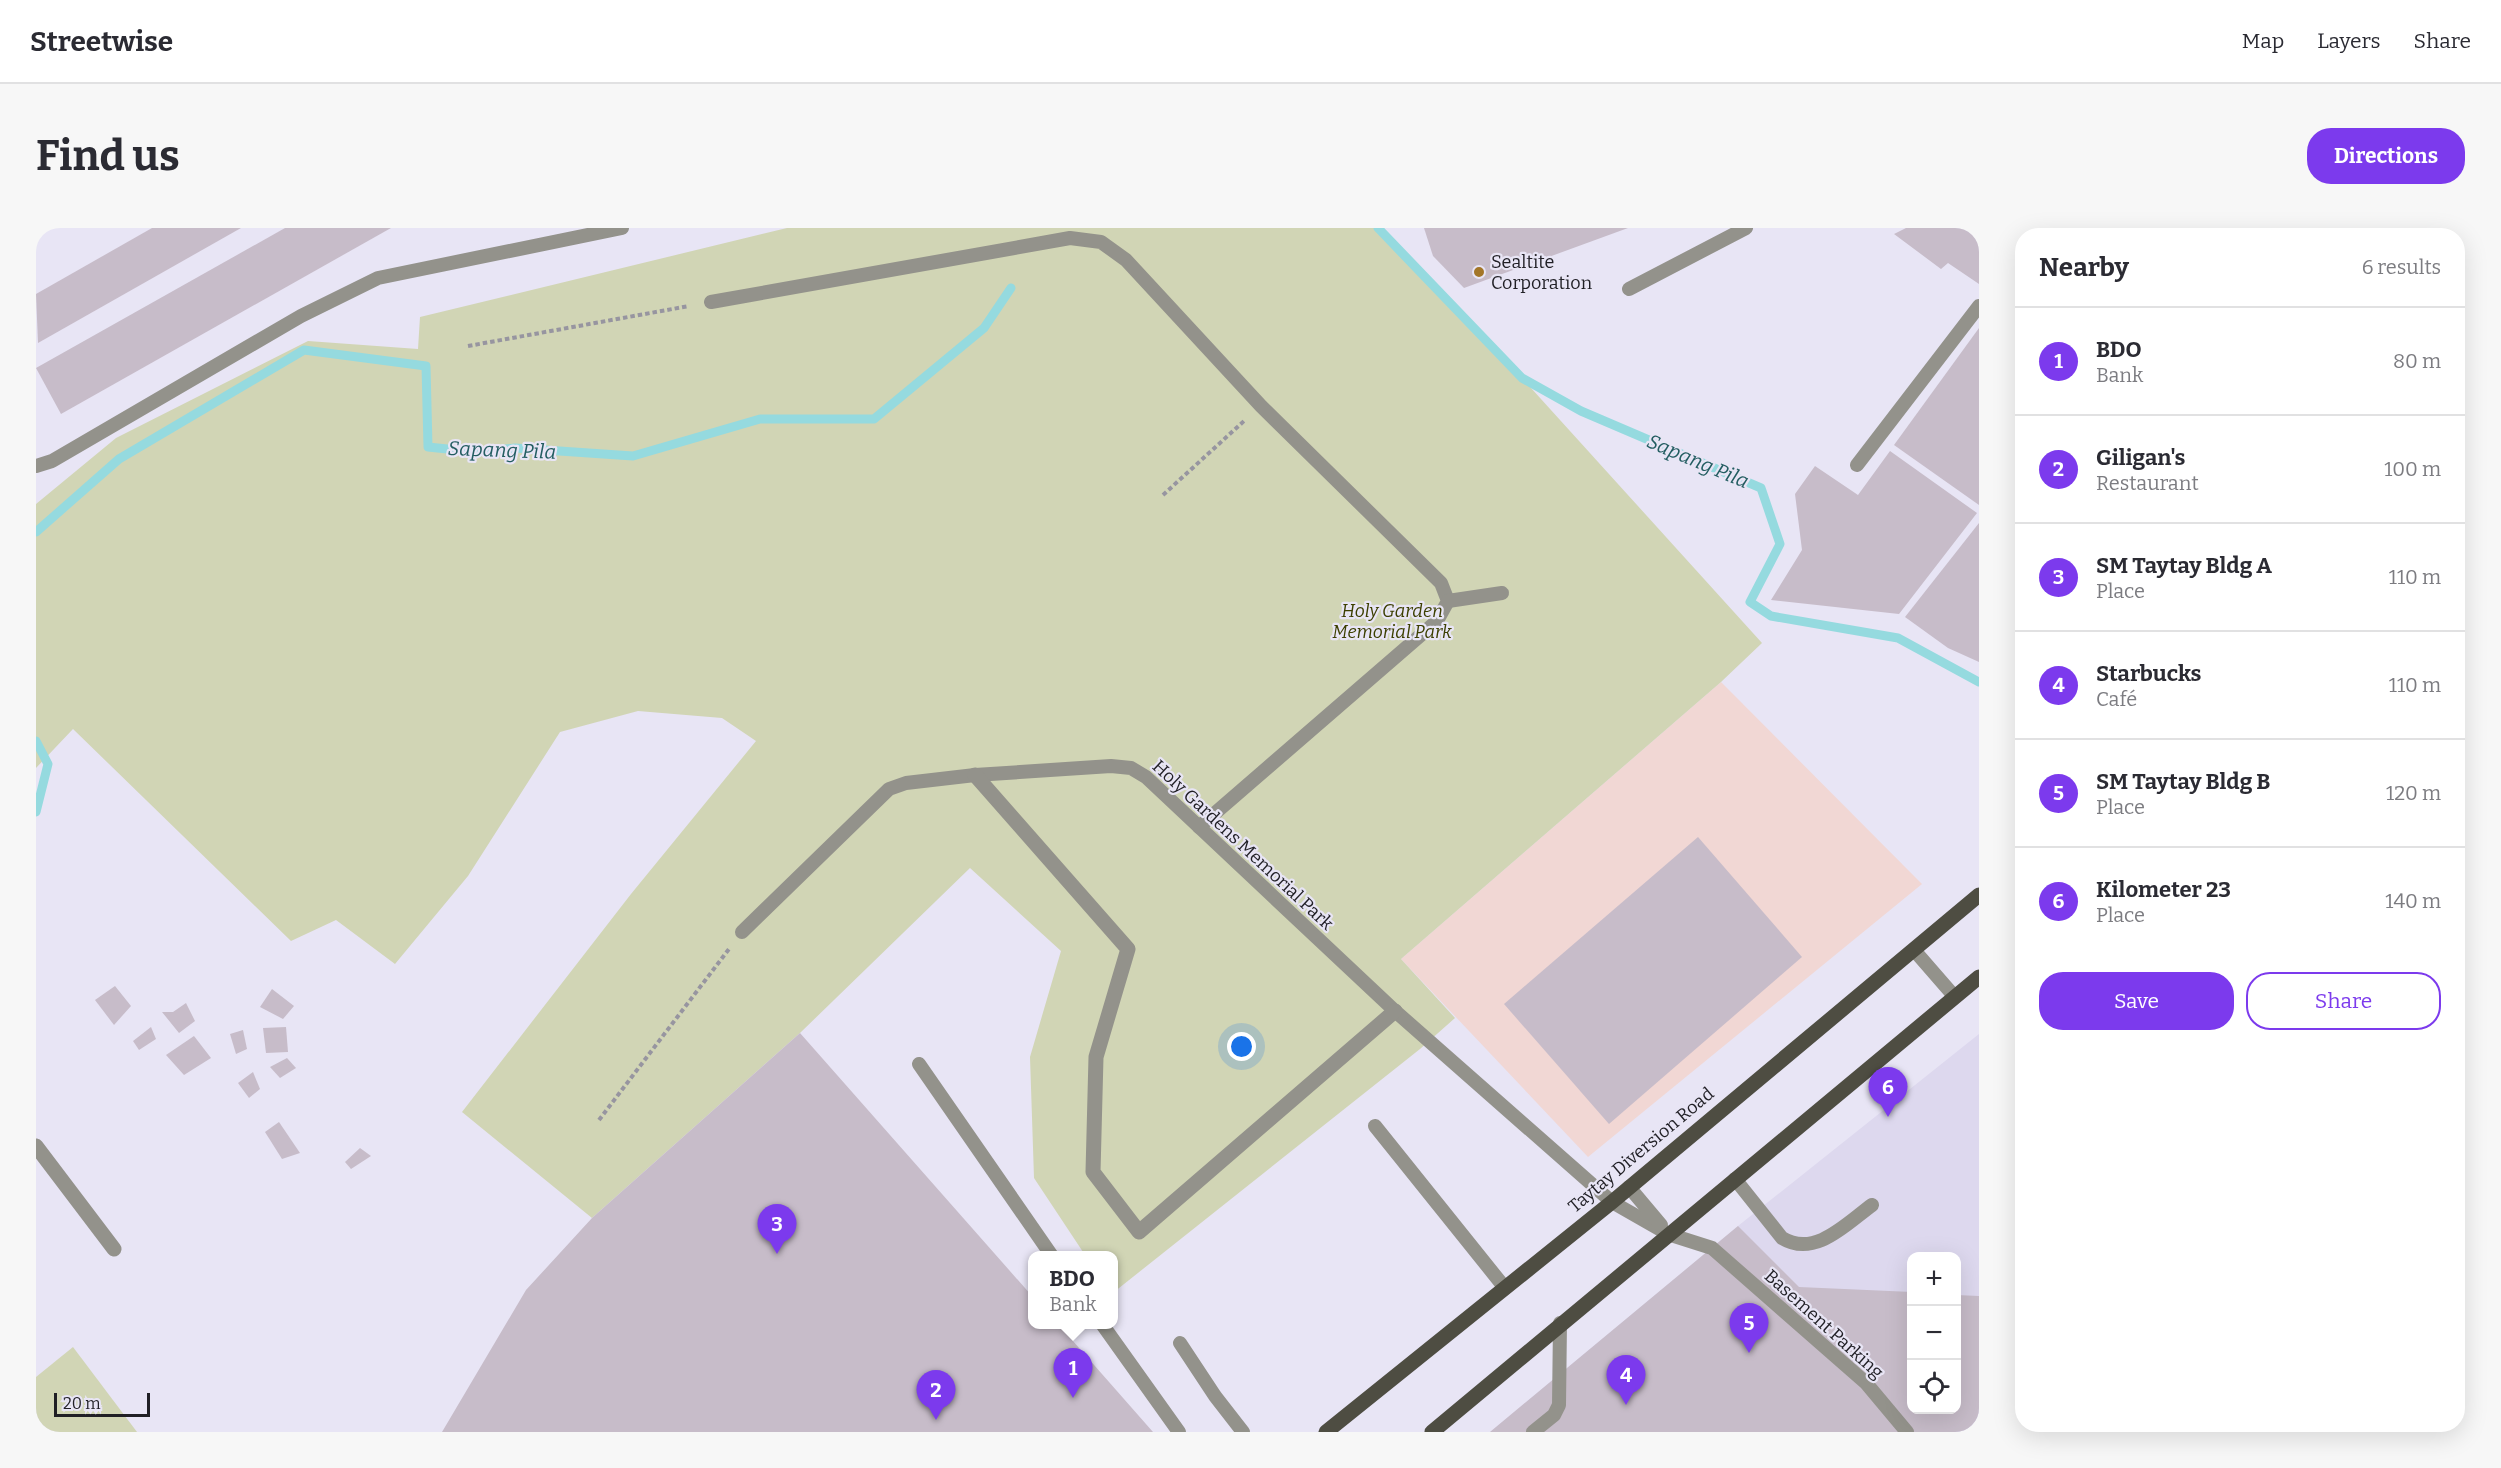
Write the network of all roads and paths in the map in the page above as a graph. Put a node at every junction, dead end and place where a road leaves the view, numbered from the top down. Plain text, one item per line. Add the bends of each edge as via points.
1 (622, 228) edge
2 (1746, 228) edge
3 (1629, 289) dead end
4 (711, 302) joint
5 (1979, 306) edge
6 (468, 346) dead end
7 (1261, 406) junction
8 (1857, 465) dead end
9 (36, 466) edge
10 (1162, 495) dead end
11 (1502, 593) dead end
12 (1448, 601) junction
13 (975, 775) junction
14 (1199, 827) junction
15 (1979, 895) edge
16 (742, 932) joint
17 (1914, 950) junction
18 (1979, 977) edge
19 (1954, 996) junction
20 (1395, 1011) junction
21 (919, 1064) dead end
22 (599, 1120) dead end
23 (1375, 1126) dead end
24 (36, 1146) edge
25 (1735, 1179) junction
26 (1629, 1187) junction
27 (1612, 1202) junction
28 (1872, 1205) dead end
29 (1668, 1234) junction
30 (1712, 1248) joint
31 (114, 1250) dead end
32 (1049, 1251) edge
33 (1505, 1288) junction
34 (1560, 1323) junction
35 (1106, 1329) edge
36 (1180, 1343) dead end
37 (1179, 1432) edge
38 (1243, 1432) edge
39 (1326, 1432) edge
40 (1432, 1432) edge
41 (1533, 1432) edge
42 (1907, 1432) edge

1 - 9 lane via 378,278 301,316
2 - 3 lane
4 - 6 path
4 - 7 lane via 1070,238 1101,242 1126,260
5 - 8 lane
7 - 10 path
7 - 12 lane via 1441,583
11 - 12 lane
12 - 14 lane via 1437,621
13 - 14 lane, Holy Gardens Memorial Park via 1131,768 1146,777
13 - 16 lane, Holy Gardens Memorial Park via 906,783 890,789
13 - 20 street via 1128,949 1096,1057 1094,1172 1139,1232
14 - 20 lane, Holy Gardens Memorial Park
15 - 17 main road, Taytay Diversion Road
16 - 22 path
17 - 19 lane
17 - 26 main road, Taytay Diversion Road
18 - 19 main road
19 - 25 main road
20 - 27 lane, Holy Gardens Memorial Park
21 - 32 lane
23 - 33 lane
24 - 31 street
25 - 28 lane via 1782,1238 1792,1244 1821,1242
25 - 29 main road
26 - 27 main road, Taytay Diversion Road
26 - 29 lane
27 - 29 lane, Holy Gardens Memorial Park
27 - 33 main road, Taytay Diversion Road
29 - 30 lane, Holy Gardens Memorial Park
29 - 34 main road
30 - 42 lane, Basement Parking via 1866,1383
33 - 39 main road, Taytay Diversion Road
34 - 40 main road
34 - 41 lane via 1559,1405 1554,1415
35 - 37 lane
36 - 38 lane

